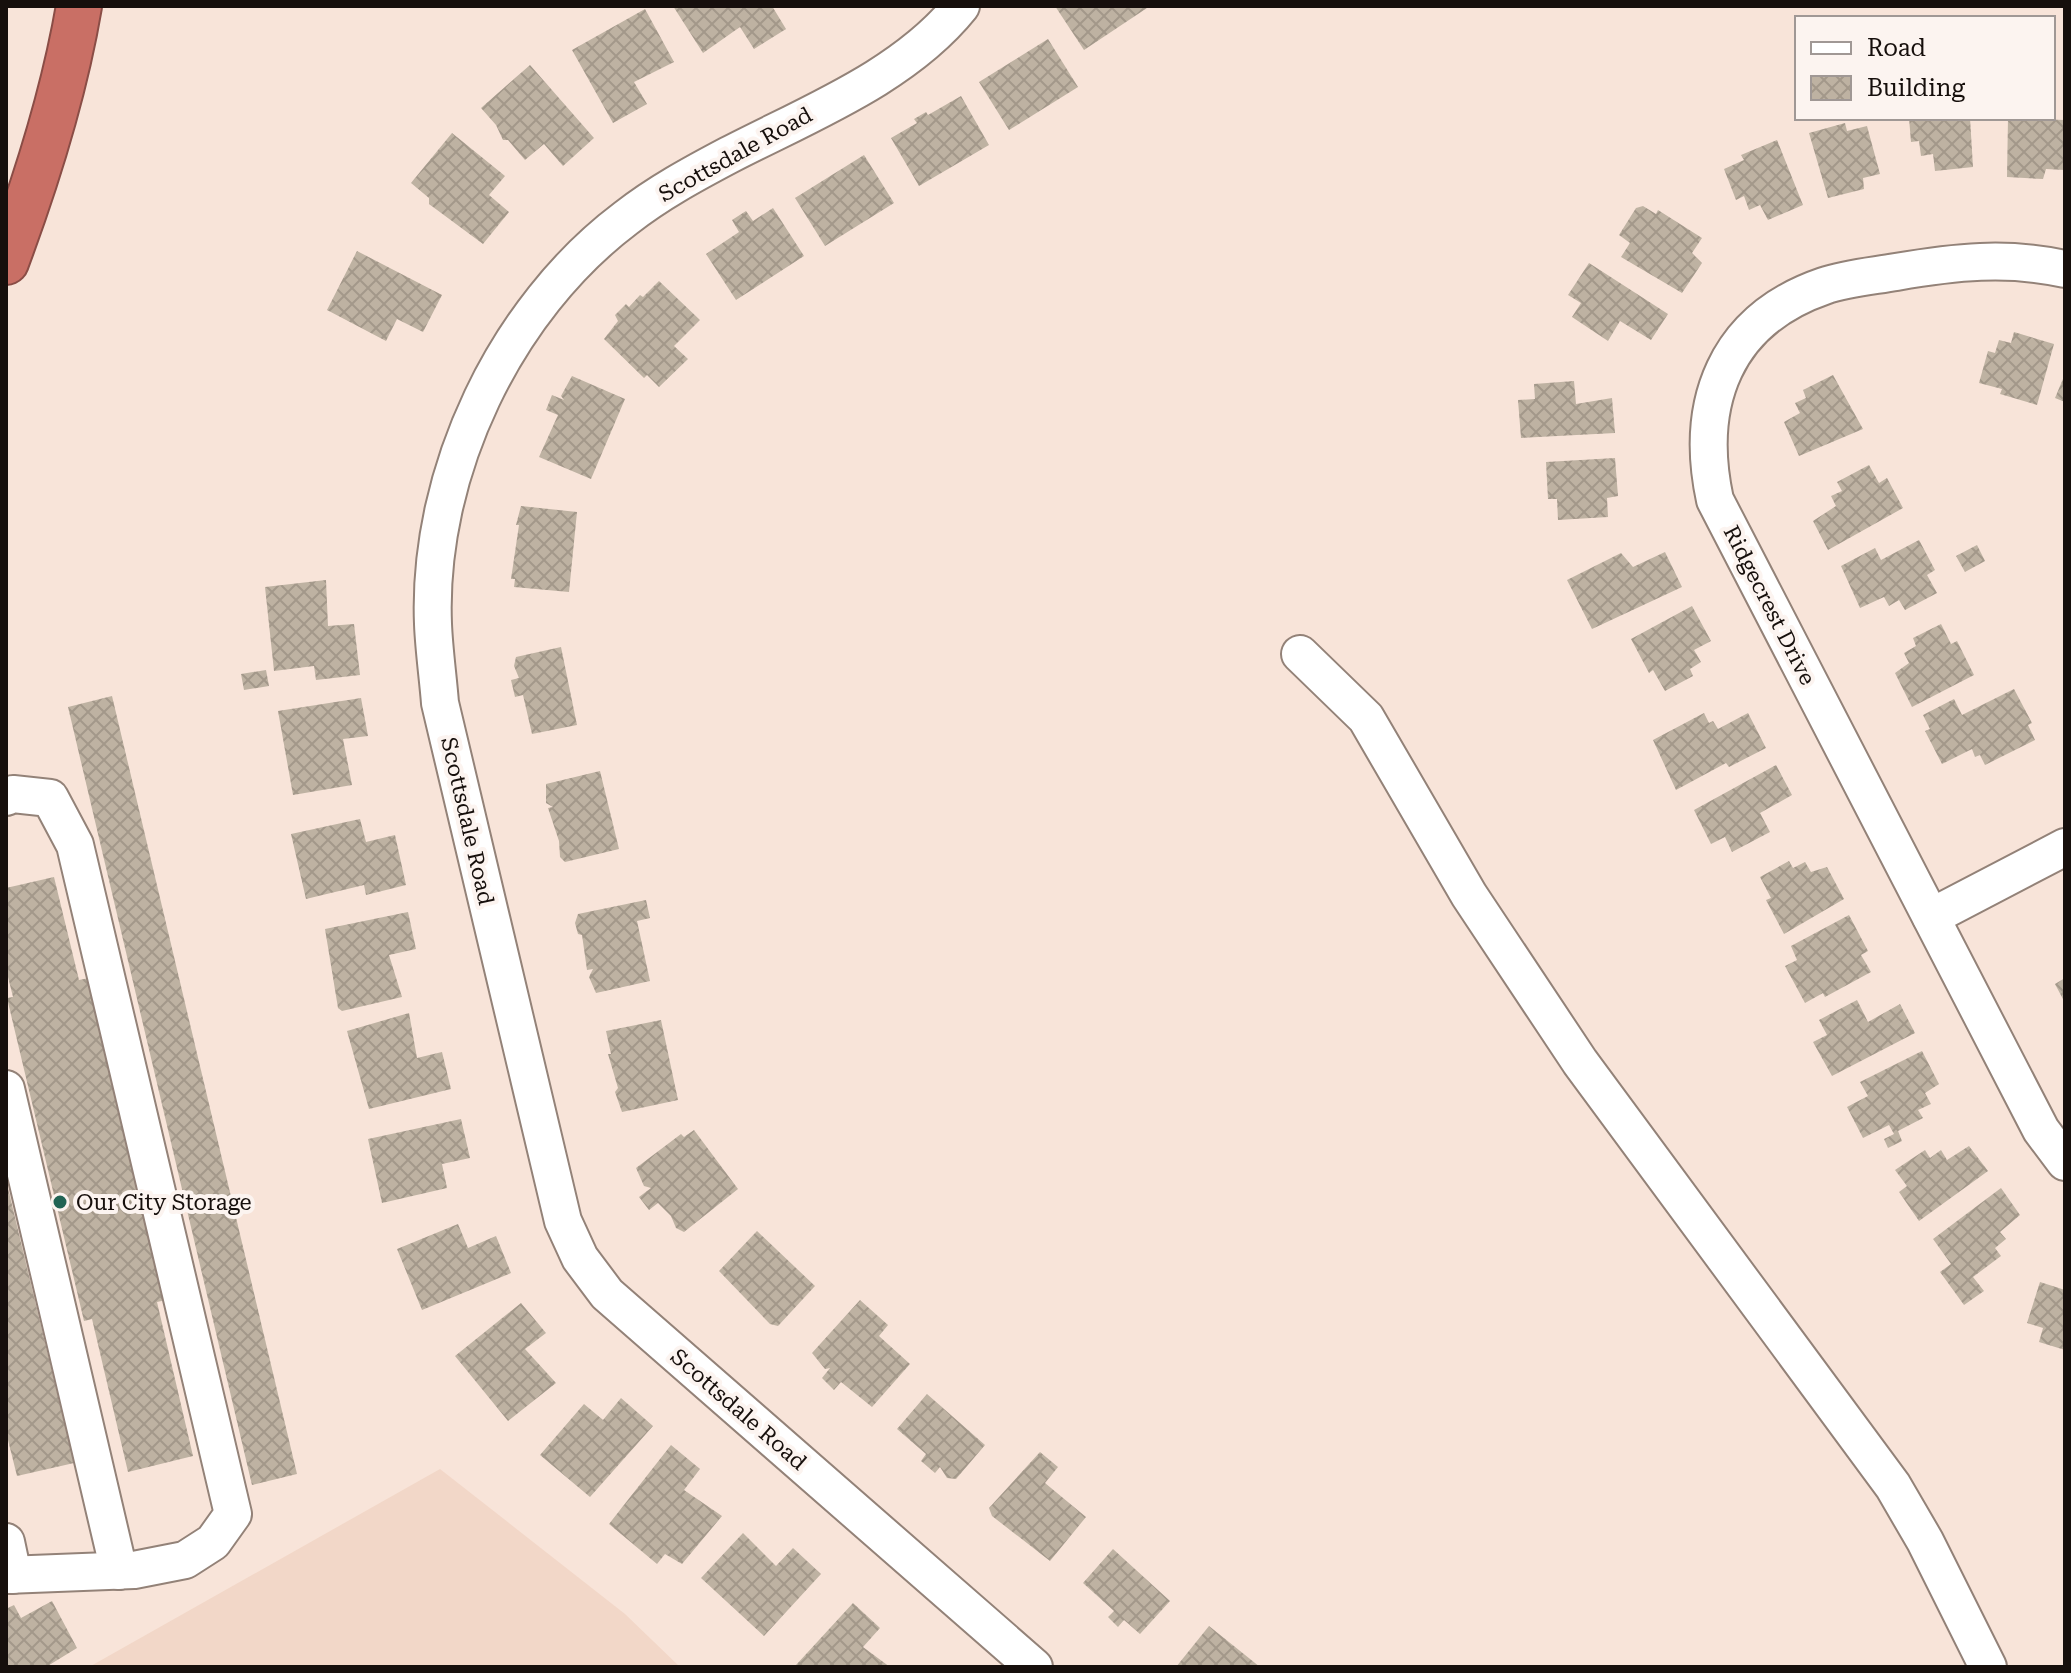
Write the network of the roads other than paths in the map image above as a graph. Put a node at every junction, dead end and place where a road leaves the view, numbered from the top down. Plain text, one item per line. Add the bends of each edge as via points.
1 (79, 6) edge
2 (961, 6) edge
3 (6, 262) edge
4 (2065, 269) edge
5 (1300, 654) dead end
6 (6, 797) edge
7 (2065, 847) edge
8 (1931, 917) junction
9 (6, 1089) edge
10 (2065, 1162) edge
11 (8, 1564) edge
12 (119, 1571) junction
13 (1034, 1667) edge
14 (1988, 1667) edge

1 - 3 highway via 30,198
2 - 13 street, Scottsdale Road via 912,53 864,84 677,182 624,219 582,256 539,306 499,366 470,427 448,493 433,623 440,703 563,1221 580,1258 607,1294
4 - 8 street, Ridgecrest Drive via 2013,260 1959,261 1826,285 1791,299 1736,348 1717,385 1707,425 1715,500
5 - 14 street via 1366,718 1469,895 1580,1062 1893,1486
6 - 12 street via 50,798 75,845 233,1514 213,1542 185,1560
7 - 8 street
8 - 10 street, Ridgecrest Drive via 2041,1130
9 - 12 street
11 - 12 street

